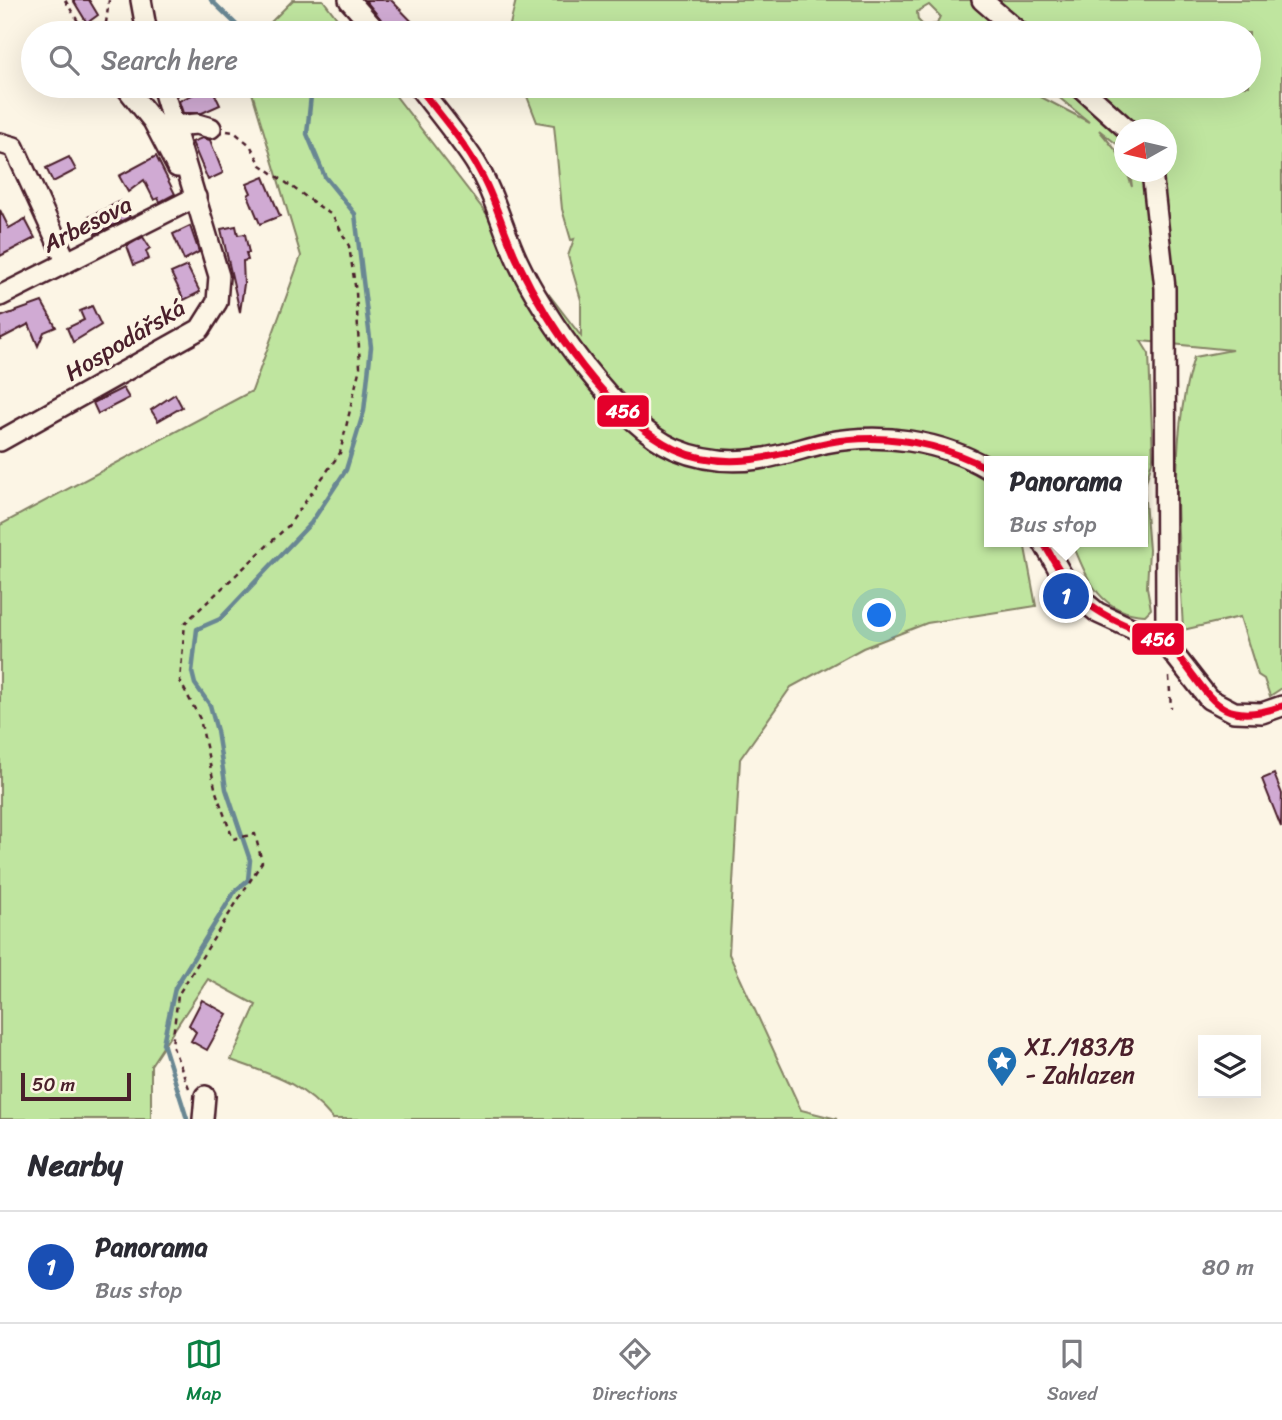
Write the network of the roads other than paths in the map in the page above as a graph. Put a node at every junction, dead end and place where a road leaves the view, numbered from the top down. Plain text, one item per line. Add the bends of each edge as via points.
1 (141, 0) edge
2 (349, 0) edge
3 (982, 0) edge
4 (145, 21) edge
5 (367, 21) edge
6 (1006, 21) edge
7 (135, 98) edge
8 (165, 98) edge
9 (427, 98) edge
10 (1092, 98) edge
11 (1116, 119) edge
12 (173, 126) junction
13 (211, 128) road end
14 (3, 143) edge
15 (1153, 182) edge
16 (195, 194) junction
17 (66, 261) junction
18 (0, 296) edge
19 (0, 441) edge
20 (984, 466) edge
21 (1046, 547) edge
22 (1166, 644) junction
23 (1282, 706) edge
24 (198, 1094) road end
25 (203, 1119) edge

1 - 4 street
2 - 5 street
3 - 6 street
7 - 16 street
8 - 12 street, Hospodářská
9 - 20 street via 475,163 517,260 561,334 638,425 674,449 718,461 758,459 828,443 873,439 924,442 962,453
10 - 11 street
12 - 13 street
12 - 16 street, Hospodářská
14 - 17 street via 14,147
15 - 22 street via 1165,288
16 - 17 street, Arbesova
16 - 19 street, Hospodářská via 219,276 217,302 200,329
17 - 18 street, Arbesova
21 - 22 street via 1072,591 1098,613
22 - 23 street via 1209,699 1234,712 1262,713
24 - 25 street

